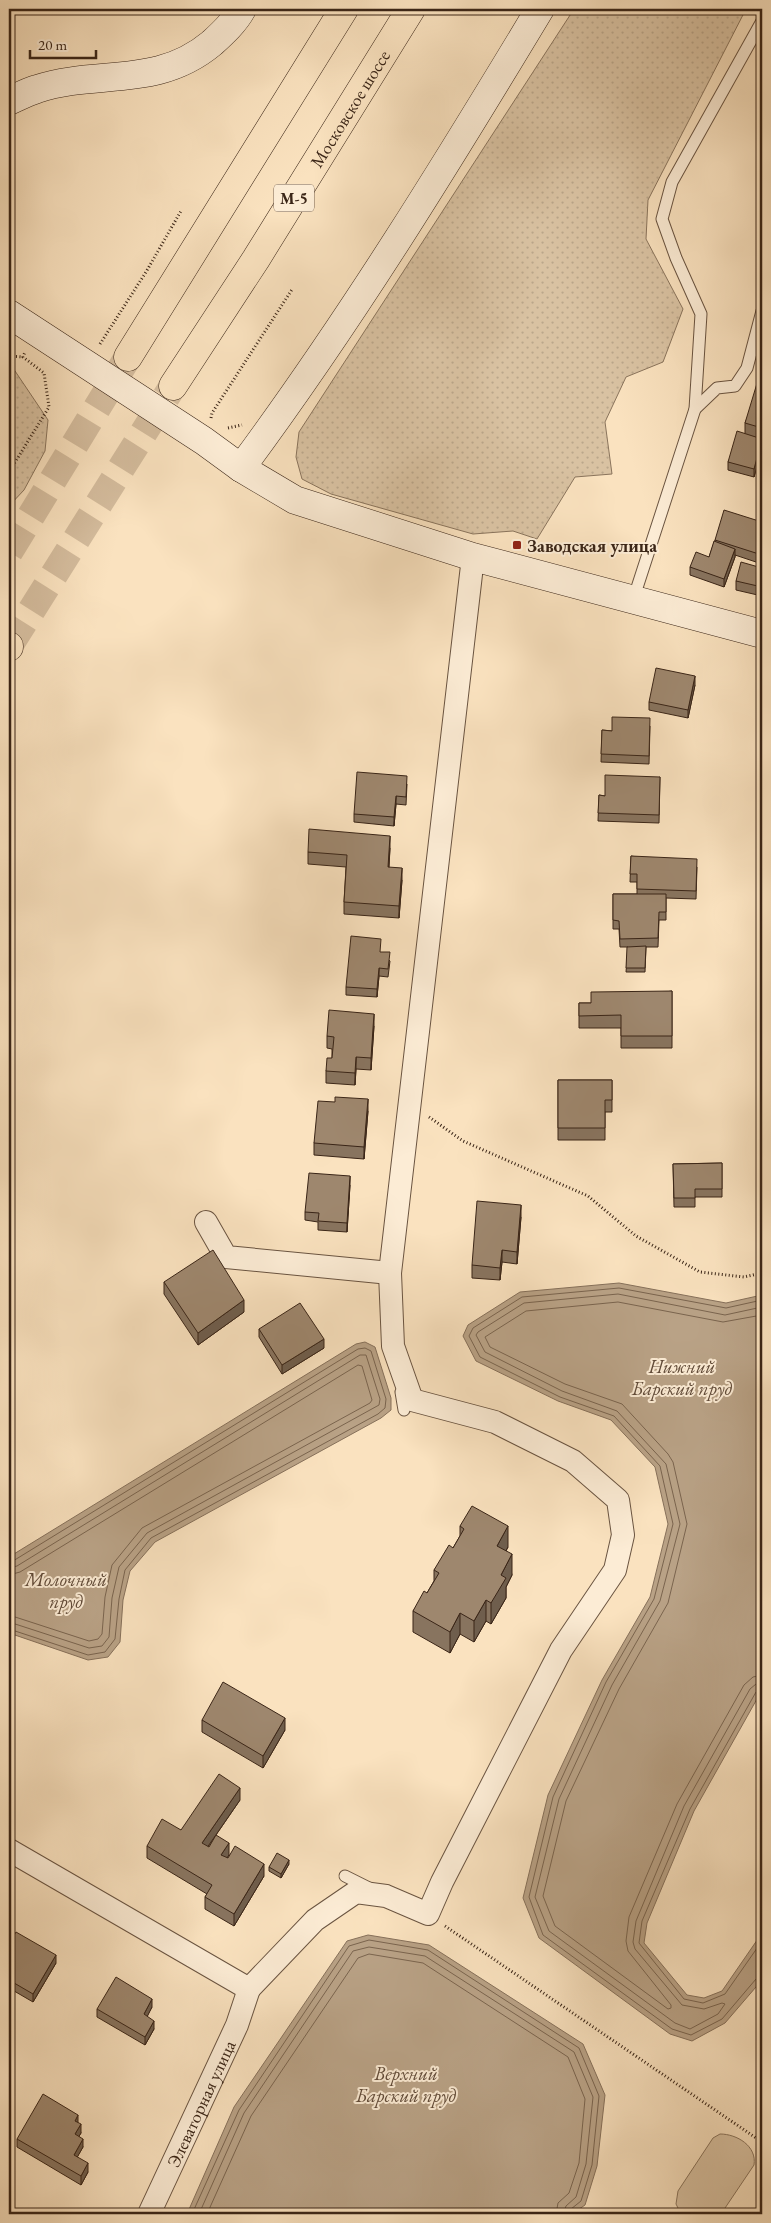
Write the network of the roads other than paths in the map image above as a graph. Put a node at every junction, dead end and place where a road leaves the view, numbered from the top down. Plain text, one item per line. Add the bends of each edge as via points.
1 (242, 9) edge
2 (344, 9) edge
3 (411, 9) edge
4 (540, 9) edge
5 (762, 20) edge
6 (9, 101) edge
7 (762, 311) edge
8 (10, 316) edge
9 (128, 357) tunnel mouth
10 (173, 386) tunnel mouth
11 (695, 409) junction
12 (241, 468) junction
13 (473, 557) junction
14 (633, 600) junction
15 (762, 634) edge
16 (206, 1222) dead end
17 (390, 1273) junction
18 (393, 1346) junction
19 (404, 1410) dead end
20 (11, 1855) edge
21 (345, 1876) dead end
22 (386, 1896) junction
23 (249, 1989) junction
24 (149, 2214) edge

1 - 6 street via 222,34 180,64 154,72 68,82 38,89
2 - 9 highway
3 - 10 highway, Московское шоссе / М-5
4 - 12 street via 453,153 298,391
5 - 11 lane via 672,182 662,219 701,314
7 - 11 lane via 747,368 734,386 717,388
8 - 12 street
11 - 14 lane
12 - 13 street via 295,500
13 - 14 street
13 - 17 street
14 - 15 street
16 - 17 street via 226,1257
17 - 18 street
18 - 19 lane
18 - 22 street via 412,1400 494,1422 573,1461 618,1500 623,1535 615,1570 561,1650 428,1914
20 - 23 street
21 - 22 lane
22 - 23 street via 356,1892 315,1920
23 - 24 street, Элеваторная улица via 237,2025

